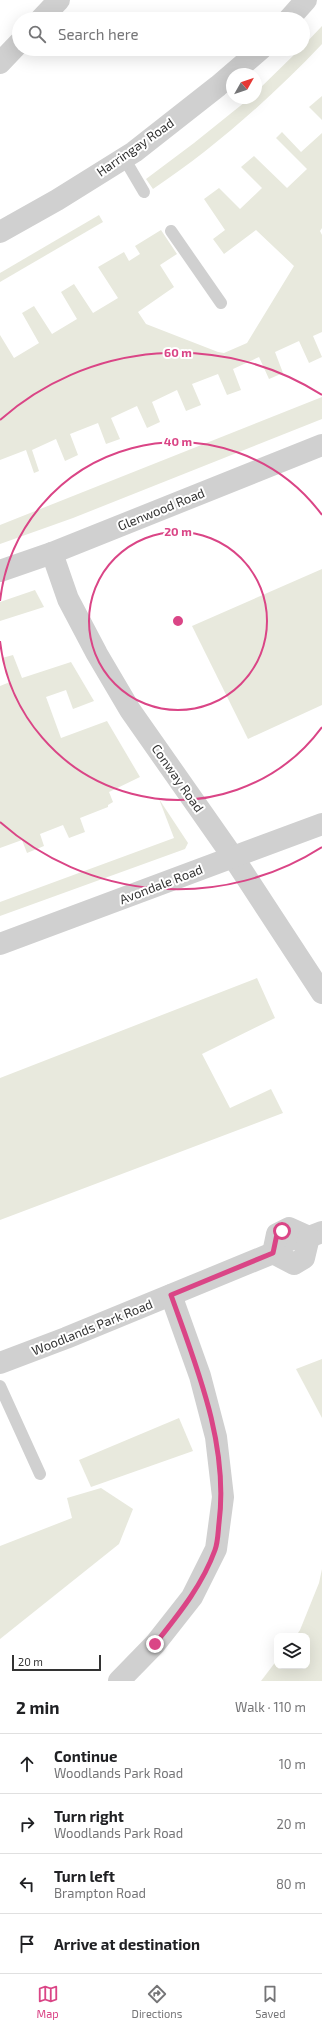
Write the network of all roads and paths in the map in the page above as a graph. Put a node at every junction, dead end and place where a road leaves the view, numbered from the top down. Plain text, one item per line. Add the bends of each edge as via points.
1 (59, 0) edge
2 (306, 0) edge
3 (48, 12) edge
4 (295, 12) edge
5 (12, 50) edge
6 (253, 56) edge
7 (0, 63) edge
8 (124, 158) junction
9 (144, 192) dead end
10 (171, 231) dead end
11 (0, 232) edge
12 (221, 303) dead end
13 (322, 445) edge
14 (52, 553) junction
15 (0, 571) edge
16 (322, 824) edge
17 (233, 857) junction
18 (0, 944) edge
19 (322, 993) edge
20 (315, 1234) edge
21 (171, 1295) junction
22 (0, 1363) edge
23 (0, 1386) edge
24 (40, 1474) dead end
25 (119, 1681) edge

1 - 3 street
2 - 4 street
5 - 7 street
6 - 8 street, Harringay Road via 212,91
8 - 9 lane
8 - 11 street, Harringay Road
10 - 12 lane
13 - 14 street, Glenwood Road
14 - 15 street, Glenwood Road
14 - 17 street, Conway Road via 68,599 130,710
16 - 17 street, Avondale Road
17 - 18 street, Avondale Road
17 - 19 street, Conway Road
20 - 21 street, Woodlands Park Road via 304,1258 294,1264 273,1253
21 - 22 street, Woodlands Park Road
21 - 25 street via 200,1376 216,1437 223,1497 216,1549 192,1597 155,1644
23 - 24 lane

